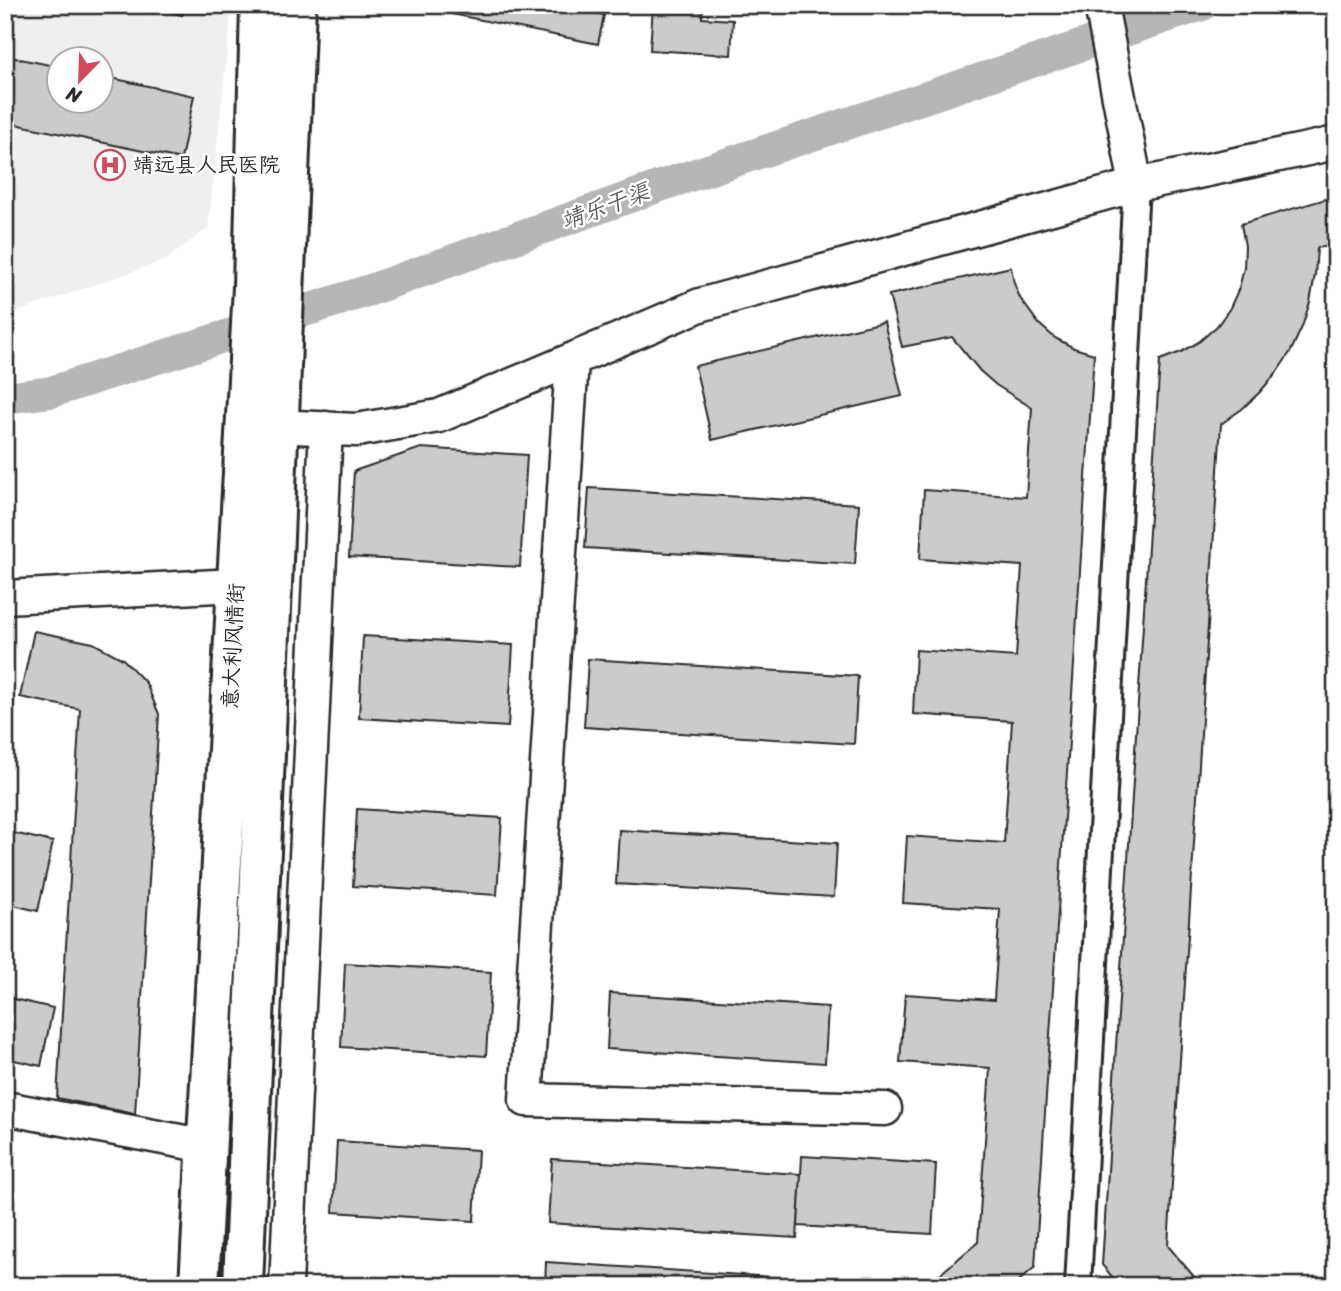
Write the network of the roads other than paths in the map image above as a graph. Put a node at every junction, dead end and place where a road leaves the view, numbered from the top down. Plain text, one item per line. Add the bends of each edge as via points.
1 (260, 5) edge
2 (296, 5) edge
3 (1101, 5) edge
4 (1336, 144) edge
5 (1136, 185) junction
6 (269, 281) junction
7 (572, 360) junction
8 (261, 426) junction
9 (326, 428) junction
10 (236, 585) junction
11 (5, 597) edge
12 (5, 1108) edge
13 (885, 1109) dead end
14 (206, 1146) junction
15 (199, 1286) edge
16 (243, 1286) edge
17 (286, 1286) edge
18 (1078, 1286) edge

1 - 6 street, 意大利风情街
2 - 6 street, 意大利风情街
3 - 5 street
4 - 5 street
5 - 7 street via 700,305
5 - 18 street
6 - 8 street, 意大利风情街
7 - 9 street via 439,416 357,430
7 - 13 street via 526,1100
8 - 9 street
8 - 10 street, 意大利风情街
8 - 16 street, 意大利风情街
9 - 17 street
10 - 11 street
10 - 14 street, 意大利风情街
12 - 14 street
14 - 15 street, 意大利风情街

